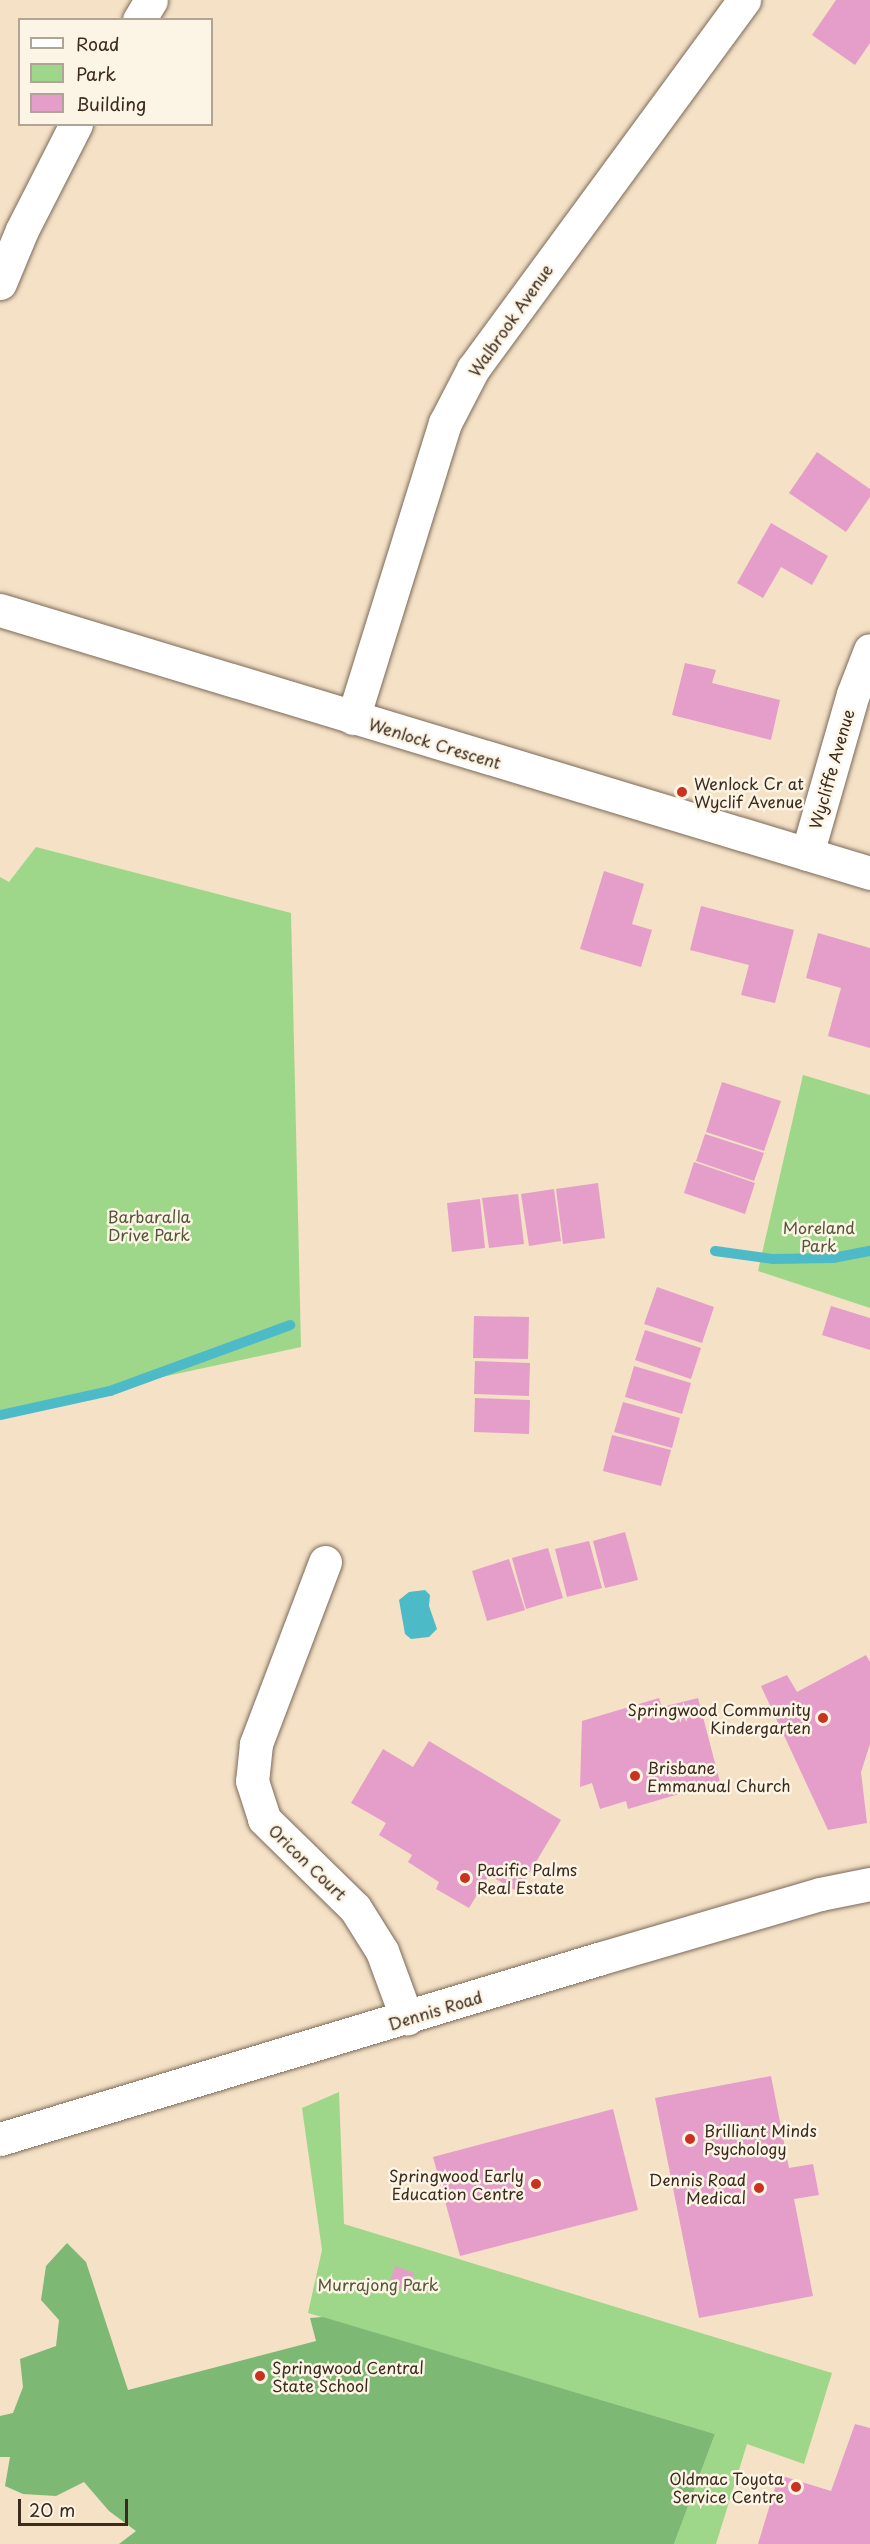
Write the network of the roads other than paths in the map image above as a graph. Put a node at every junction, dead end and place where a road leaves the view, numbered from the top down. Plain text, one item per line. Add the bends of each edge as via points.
1 (151, 0) edge
2 (744, 0) edge
3 (140, 18) edge
4 (75, 126) edge
5 (0, 283) edge
6 (0, 610) edge
7 (870, 650) edge
8 (353, 718) junction
9 (807, 854) junction
10 (870, 873) edge
11 (324, 1562) dead end
12 (870, 1884) edge
13 (407, 2019) junction
14 (0, 2139) edge

1 - 3 street
2 - 8 street, Walbrook Avenue via 473,369 445,423
4 - 5 street
6 - 8 street, Wenlock Crescent
7 - 9 street, Wycliffe Avenue via 853,694
8 - 9 street, Wenlock Crescent
9 - 10 street, Wenlock Crescent
11 - 13 street, Oricon Court via 256,1744 252,1781 264,1819 355,1908 382,1951
12 - 13 street, Dennis Road via 820,1894
13 - 14 street, Dennis Road

